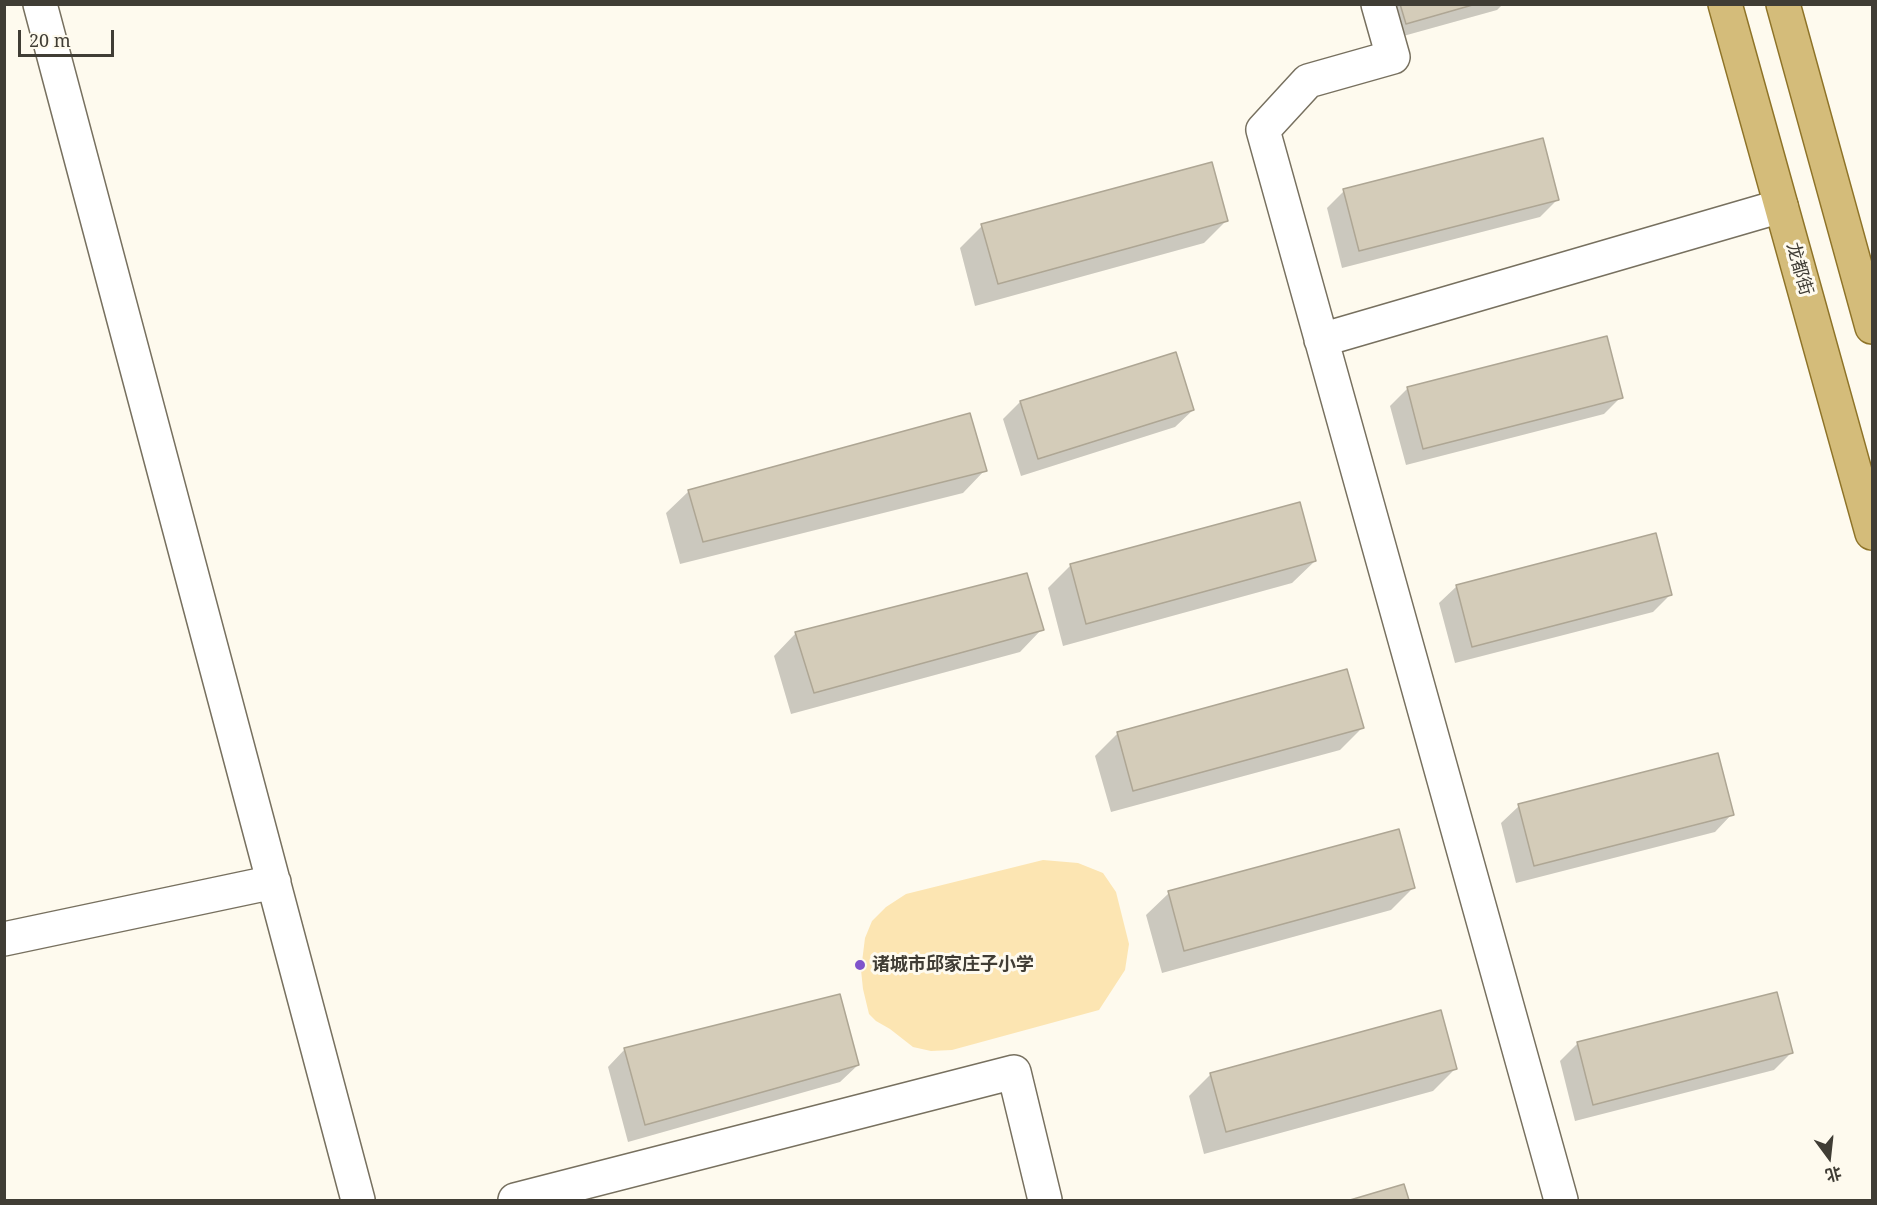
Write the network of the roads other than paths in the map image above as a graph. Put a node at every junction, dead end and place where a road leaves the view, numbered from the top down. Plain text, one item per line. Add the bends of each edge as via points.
1 (39, 4) edge
2 (1378, 4) edge
3 (1725, 4) edge
4 (1783, 4) edge
5 (1781, 206) junction
6 (1872, 327) edge
7 (1321, 340) junction
8 (1872, 533) edge
9 (274, 882) junction
10 (4, 939) edge
11 (358, 1200) edge
12 (515, 1200) edge
13 (1045, 1200) edge
14 (1561, 1200) edge

1 - 9 street
2 - 7 street via 1393,57 1308,81 1263,130
3 - 5 main road, 龙都街
4 - 6 main road
5 - 7 street
5 - 8 main road, 龙都街
7 - 14 street
9 - 10 street
9 - 11 street
12 - 13 street via 1014,1072

